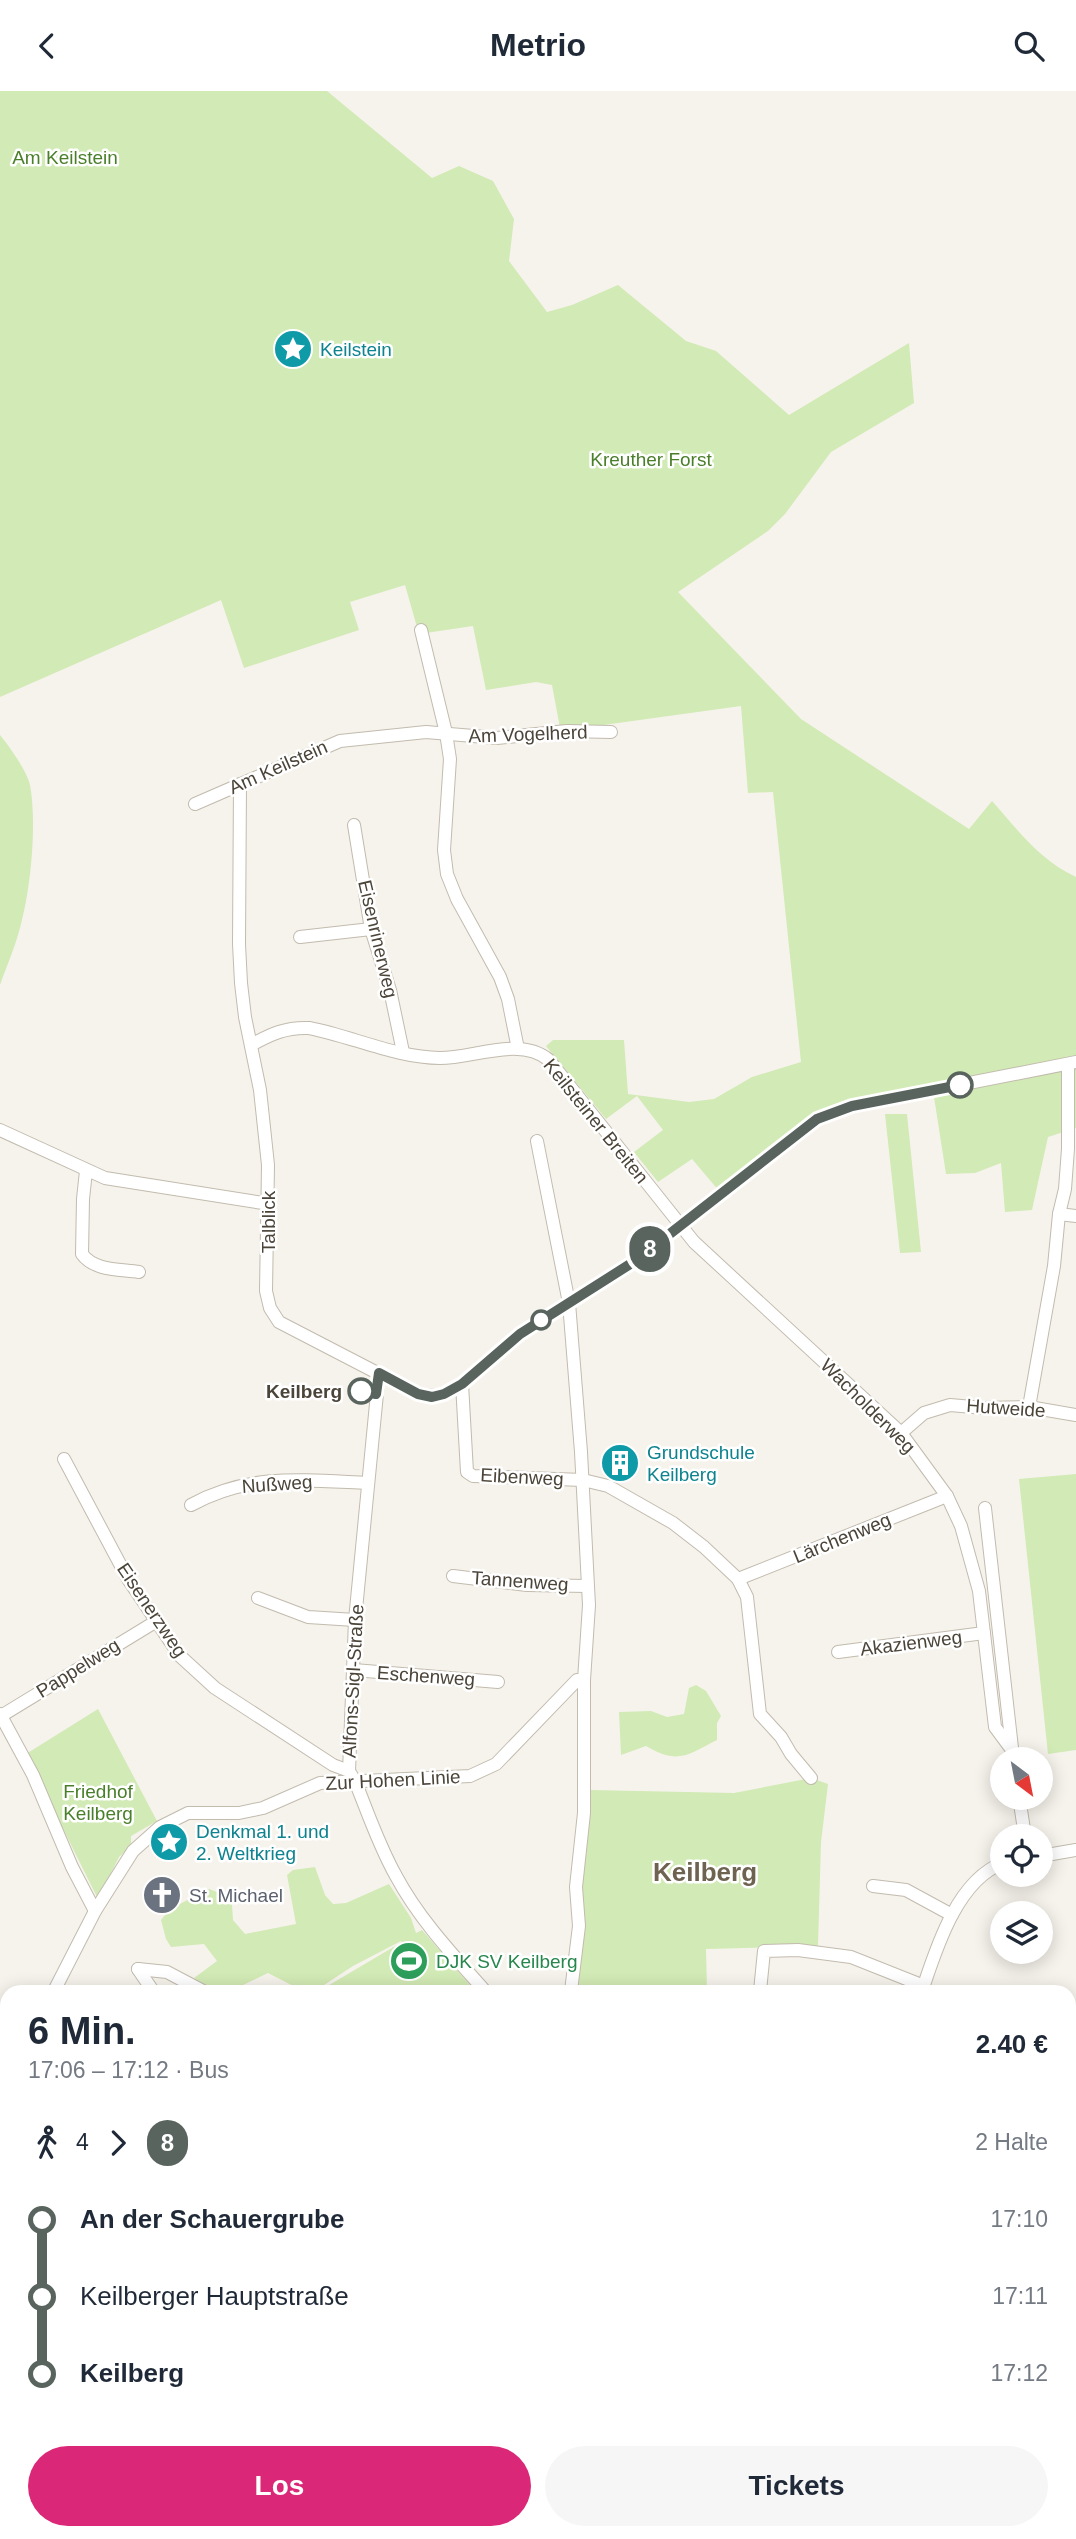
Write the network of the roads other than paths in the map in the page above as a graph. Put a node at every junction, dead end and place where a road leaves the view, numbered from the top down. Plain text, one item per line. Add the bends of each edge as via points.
1 (421, 630) dead end
2 (611, 732) dead end
3 (446, 733) junction
4 (240, 783) junction
5 (195, 804) dead end
6 (354, 825) dead end
7 (371, 929) junction
8 (300, 937) dead end
9 (251, 1045) junction
10 (519, 1049) junction
11 (403, 1052) junction
12 (1072, 1063) edge
13 (0, 1131) edge
14 (537, 1141) dead end
15 (86, 1171) junction
16 (268, 1204) junction
17 (1059, 1214) junction
18 (1076, 1216) edge
19 (680, 1227) junction
20 (139, 1272) dead end
21 (569, 1303) junction
22 (379, 1373) junction
23 (462, 1384) junction
24 (1029, 1407) junction
25 (1076, 1415) edge
26 (901, 1433) junction
27 (64, 1459) dead end
28 (583, 1480) junction
29 (367, 1483) junction
30 (947, 1496) junction
31 (191, 1505) dead end
32 (985, 1508) dead end
33 (453, 1576) dead end
34 (738, 1579) junction
35 (587, 1585) junction
36 (258, 1598) dead end
37 (355, 1621) junction
38 (155, 1622) junction
39 (984, 1633) junction
40 (838, 1652) dead end
41 (355, 1670) junction
42 (584, 1679) junction
43 (498, 1682) dead end
44 (1, 1715) edge
45 (1008, 1747) edge
46 (1012, 1747) edge
47 (352, 1776) junction
48 (811, 1778) dead end
49 (1076, 1850) edge
50 (1053, 1854) edge
51 (990, 1870) edge
52 (873, 1886) dead end
53 (95, 1911) junction
54 (952, 1915) junction
55 (57, 1985) edge
56 (149, 1985) edge
57 (192, 1985) edge
58 (480, 1985) edge
59 (572, 1985) edge
60 (761, 1985) edge
61 (914, 1985) edge
62 (925, 1985) edge

1 - 3 street
2 - 3 street, Am Vogelherd via 497,738
3 - 4 street, Am Keilstein via 340,741
3 - 10 street via 450,759 444,850 447,874 500,977
4 - 5 street, Am Keilstein
4 - 9 street, Talblick via 240,983
6 - 7 street, Eisenrinerweg
7 - 8 street
7 - 11 street, Eisenrinerweg
9 - 11 street, Keilsteiner Breiten via 277,1031 309,1028
9 - 16 street, Talblick via 265,1128
10 - 11 street, Keilsteiner Breiten via 438,1058
10 - 19 street, Keilsteiner Breiten via 539,1052 549,1060
12 - 17 street via 1065,1189
12 - 19 street, Talblick via 852,1106 817,1119
13 - 15 street
14 - 21 street
15 - 16 street
15 - 20 street via 82,1254 95,1265
16 - 22 street, Talblick via 266,1291 274,1317
17 - 18 street
17 - 24 street
19 - 21 street, Talblick
19 - 26 street, Wacholderweg
21 - 23 street, Talblick via 520,1334
21 - 28 street
22 - 23 street, Talblick via 432,1397
22 - 29 street, Alfons-Sigl-Straße
23 - 28 street, Eibenweg via 467,1472 473,1476
24 - 25 street, Hutweide
24 - 26 street, Hutweide via 950,1405 924,1413
26 - 30 street, Wacholderweg
27 - 38 street, Eisenerzweg
28 - 34 street via 608,1486 673,1523
28 - 35 street
29 - 31 street, Nußweg via 257,1481 223,1489
29 - 37 street, Alfons-Sigl-Straße
30 - 34 street, Lärchenweg
30 - 39 street, Wacholderweg via 969,1551
32 - 46 street, Wacholderweg
33 - 35 street, Tannenweg
34 - 48 street via 747,1597 760,1714
35 - 42 street
36 - 37 street via 308,1617
37 - 41 street, Alfons-Sigl-Straße
38 - 44 street, Pappelweg
38 - 47 street, Eisenerzweg via 180,1656 215,1688
39 - 40 street, Akazienweg
39 - 45 street, Wacholderweg via 995,1727
41 - 43 street, Eschenweg
41 - 47 street, Alfons-Sigl-Straße
42 - 47 street, Zur Hohen Linie via 577,1680 484,1771 470,1776
42 - 59 street via 584,1812
44 - 53 street
47 - 53 street, Zur Hohen Linie via 320,1783 263,1808 188,1813 160,1827 133,1851
47 - 58 street, Alfons-Sigl-Straße via 397,1878 426,1923
49 - 50 street
51 - 54 street via 978,1877
52 - 54 street via 906,1891
53 - 55 street, Zur Hohen Linie
54 - 62 street
56 - 57 street via 138,1969 167,1972
60 - 61 street via 764,1951 798,1950 851,1957

